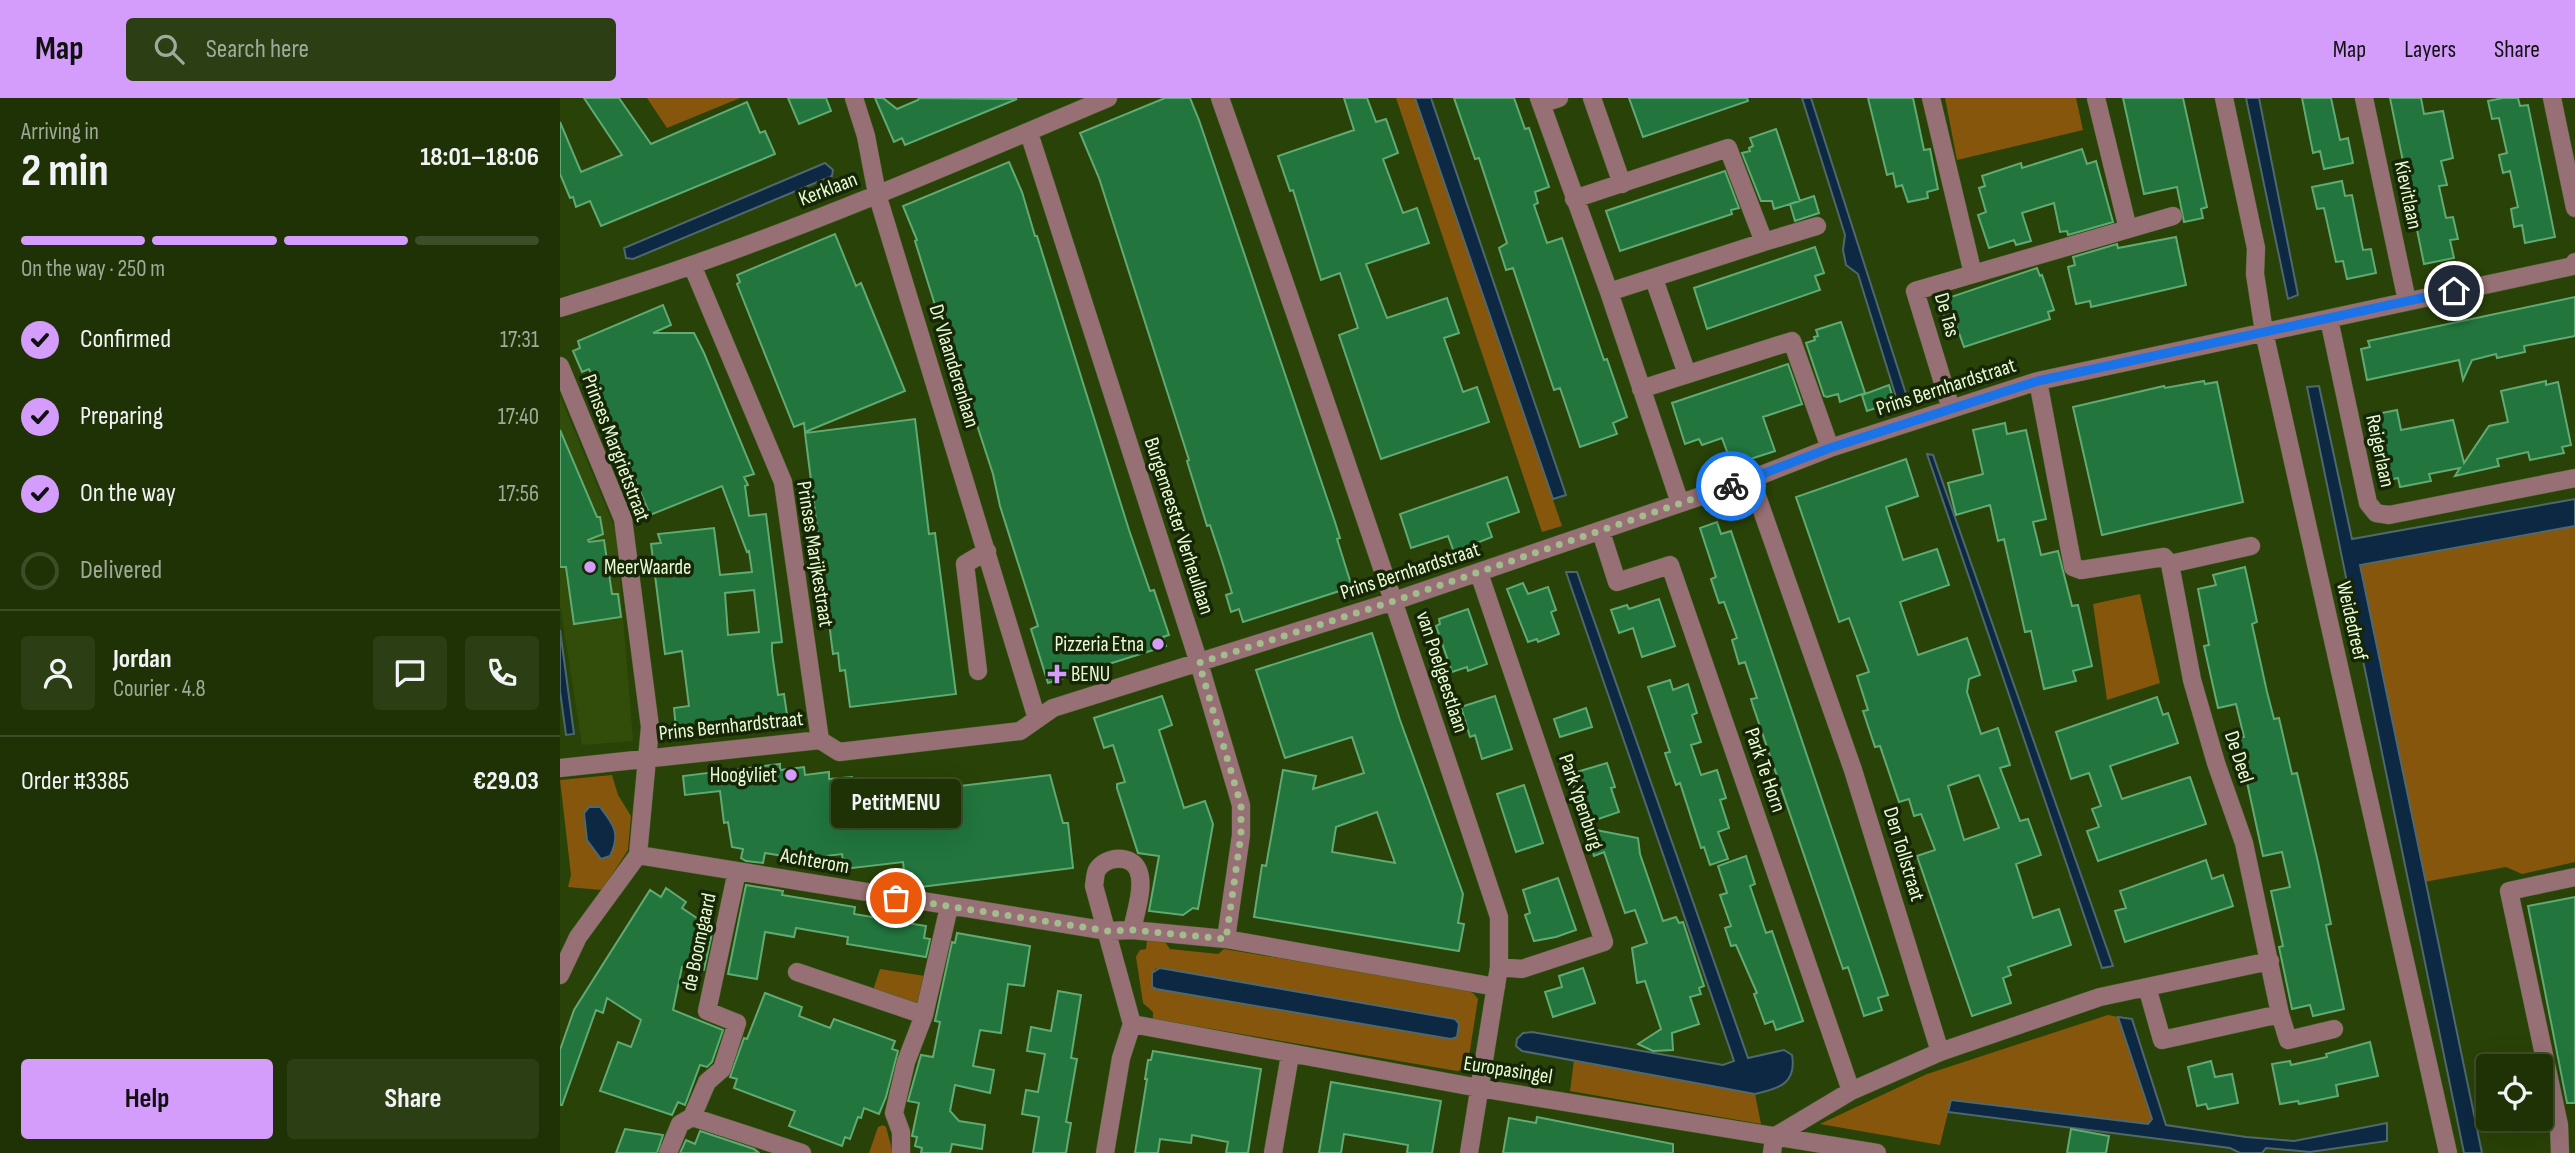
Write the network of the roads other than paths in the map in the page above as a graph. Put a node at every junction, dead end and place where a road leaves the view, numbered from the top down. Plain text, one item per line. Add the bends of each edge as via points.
1 (854, 98) edge
2 (1220, 98) edge
3 (1559, 98) edge
4 (1592, 98) edge
5 (1931, 98) edge
6 (2096, 98) edge
7 (2224, 98) edge
8 (2364, 98) edge
9 (2552, 98) edge
10 (1097, 100) edge
11 (1540, 101) edge
12 (1028, 133) junction
13 (1622, 184) junction
14 (877, 194) junction
15 (1574, 199) junction
16 (2575, 208) edge
17 (2173, 216) dead end
18 (1817, 226) dead end
19 (2129, 229) junction
20 (1764, 242) junction
21 (2575, 262) edge
22 (692, 265) junction
23 (1972, 274) junction
24 (1654, 279) junction
25 (1609, 292) junction
26 (2406, 301) junction
27 (560, 308) edge
28 (2329, 319) junction
29 (2264, 332) junction
30 (560, 366) edge
31 (1687, 374) junction
32 (2038, 381) junction
33 (1641, 389) junction
34 (1951, 409) junction
35 (1830, 448) junction
36 (2575, 478) edge
37 (1751, 479) junction
38 (1681, 503) junction
39 (1601, 532) junction
40 (2250, 546) dead end
41 (987, 551) junction
42 (2170, 564) junction
43 (1479, 573) junction
44 (1394, 601) junction
45 (1199, 663) junction
46 (978, 671) dead end
47 (1037, 719) junction
48 (820, 740) junction
49 (649, 757) junction
50 (560, 768) edge
51 (638, 855) junction
52 (737, 871) junction
53 (2575, 877) edge
54 (948, 907) junction
55 (1132, 930) junction
56 (1108, 931) junction
57 (1226, 939) junction
58 (2270, 961) junction
59 (1499, 967) junction
60 (797, 972) dead end
61 (560, 975) edge
62 (1496, 987) junction
63 (2147, 987) junction
64 (2280, 1014) junction
65 (924, 1015) junction
66 (1132, 1024) junction
67 (2334, 1030) dead end
68 (1940, 1052) junction
69 (1290, 1055) junction
70 (1479, 1088) junction
71 (1852, 1091) junction
72 (692, 1116) junction
73 (1773, 1145) edge
74 (668, 1153) edge
75 (802, 1153) edge
76 (901, 1153) edge
77 (1105, 1153) edge
78 (1273, 1153) edge
79 (1469, 1153) edge
80 (1877, 1153) edge
81 (2448, 1153) edge
82 (2560, 1153) edge

1 - 14 street, Dr Vlaanderenlaan
2 - 44 street, van Poelgeestlaan
3 - 11 street
4 - 13 street
5 - 23 street, De Tas
6 - 19 street
7 - 29 street, Weidedreef via 2256,248
8 - 26 street, Kievitlaan
9 - 16 street
10 - 12 street, Kerklaan
11 - 15 street
12 - 14 street, Kerklaan
12 - 45 street, Burgemeester Verheullaan
13 - 15 street
13 - 20 street via 1728,148
14 - 22 street, Kerklaan
14 - 41 street, Dr Vlaanderenlaan
15 - 25 street
17 - 19 street, De Tas
18 - 20 street
19 - 23 street, De Tas
20 - 24 street
21 - 26 street
22 - 27 street, Kerklaan
22 - 48 street, Prinses Marijkestraat via 783,482
23 - 34 street, De Tas via 1915,290
24 - 25 street
24 - 31 street
25 - 33 street
26 - 28 street
28 - 29 street
28 - 36 street, Reigerlaan via 2368,503 2376,513 2389,515
29 - 32 street, Prins Bernhardstraat
29 - 81 street, Weidedreef
30 - 49 street, Prinses Margrietstraat via 623,519 650,727
31 - 33 street
31 - 35 street via 1792,341
32 - 34 street, Prins Bernhardstraat
32 - 42 street via 2073,567 2081,570 2164,557
33 - 38 street
34 - 35 street, Prins Bernhardstraat
35 - 37 street, Prins Bernhardstraat
37 - 38 street, Prins Bernhardstraat
37 - 68 street, Den Tollstraat via 1853,770
38 - 39 street, Prins Bernhardstraat
39 - 43 street, Prins Bernhardstraat
39 - 71 street, Park Te Horn via 1617,582 1670,565
40 - 42 street
41 - 46 street via 965,564
41 - 47 street, Dr Vlaanderenlaan
42 - 58 street, De Deel via 2192,680 2244,843
43 - 44 street, Prins Bernhardstraat
43 - 59 street, Park Ypenburg via 1604,942 1522,969
44 - 45 street, Prins Bernhardstraat
44 - 59 street, van Poelgeestlaan via 1499,916
45 - 47 street, Prins Bernhardstraat via 1053,708
45 - 57 street, Burgemeester Verheullaan via 1241,805
47 - 48 street, Prins Bernhardstraat via 1020,731 839,752
48 - 49 street, Prins Bernhardstraat
49 - 50 street, Prins Bernhardstraat
49 - 51 street, Prinses Margrietstraat
51 - 52 street, Achterom
51 - 61 street via 578,937
52 - 54 street, Achterom
52 - 72 street, de Boomgaard via 707,1011 737,1023 722,1069 707,1082
53 - 82 street via 2509,891 2559,1125
54 - 56 street, Achterom
54 - 65 street
55 - 56 street
55 - 56 street via 1138,869 1129,860 1118,858 1106,860 1096,871 1094,886
55 - 57 street
56 - 66 street
57 - 62 street
58 - 63 street
58 - 64 street, De Deel
59 - 62 street, van Poelgeestlaan
60 - 65 street
62 - 70 street, van Poelgeestlaan
63 - 64 street via 2162,1040
63 - 68 street via 2100,997
64 - 67 street, De Deel via 2288,1040
65 - 76 street via 906,1062 894,1114 901,1132
66 - 69 street, Europasingel
66 - 77 street via 1121,1058
68 - 71 street
69 - 70 street, Europasingel
69 - 78 street
70 - 73 street, Europasingel
70 - 79 street, van Poelgeestlaan
71 - 73 street
72 - 74 street, de Boomgaard via 680,1124
72 - 75 street
73 - 80 street, Europasingel

